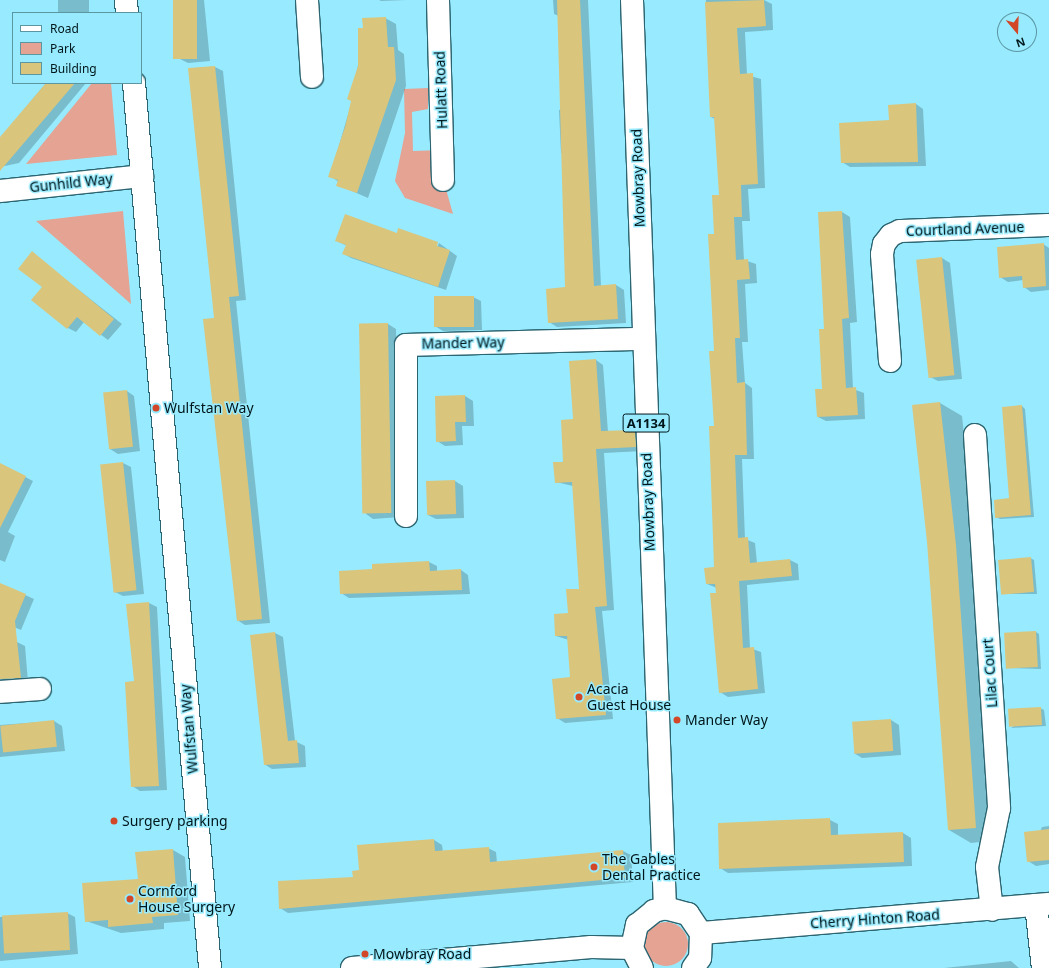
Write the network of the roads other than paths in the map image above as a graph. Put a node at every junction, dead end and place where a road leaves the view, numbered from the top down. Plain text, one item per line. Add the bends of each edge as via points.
1 (126, 0) edge
2 (307, 0) edge
3 (438, 0) edge
4 (632, 0) edge
5 (127, 12) edge
6 (312, 77) dead end
7 (134, 84) edge
8 (142, 176) junction
9 (443, 180) dead end
10 (0, 191) edge
11 (1049, 225) edge
12 (643, 339) junction
13 (890, 360) dead end
14 (975, 435) dead end
15 (406, 516) dead end
16 (40, 689) dead end
17 (0, 692) edge
18 (1043, 905) edge
19 (665, 908) junction
20 (992, 910) junction
21 (701, 934) junction
22 (632, 948) junction
23 (210, 968) edge
24 (352, 968) edge
25 (642, 968) edge
26 (693, 968) edge
27 (1043, 968) edge

1 - 5 street
2 - 6 street
3 - 9 street, Hulatt Road
4 - 12 street, Mowbray Road / A1134
7 - 8 street, Wulfstan Way
8 - 10 street, Gunhild Way
8 - 23 street, Wulfstan Way
11 - 13 street, Courtland Avenue via 900,231 891,235 884,244 882,254
12 - 15 street, Mander Way via 406,345
12 - 19 street, Mowbray Road / A1134
14 - 20 street, Lilac Court via 999,808 987,868
16 - 17 street
18 - 20 street, Cherry Hinton Road
18 - 27 street
19 - 21 street via 688,914
19 - 22 street via 654,911 637,925
20 - 21 street, Cherry Hinton Road
21 - 26 street via 700,958
22 - 24 street via 590,947
22 - 25 street

